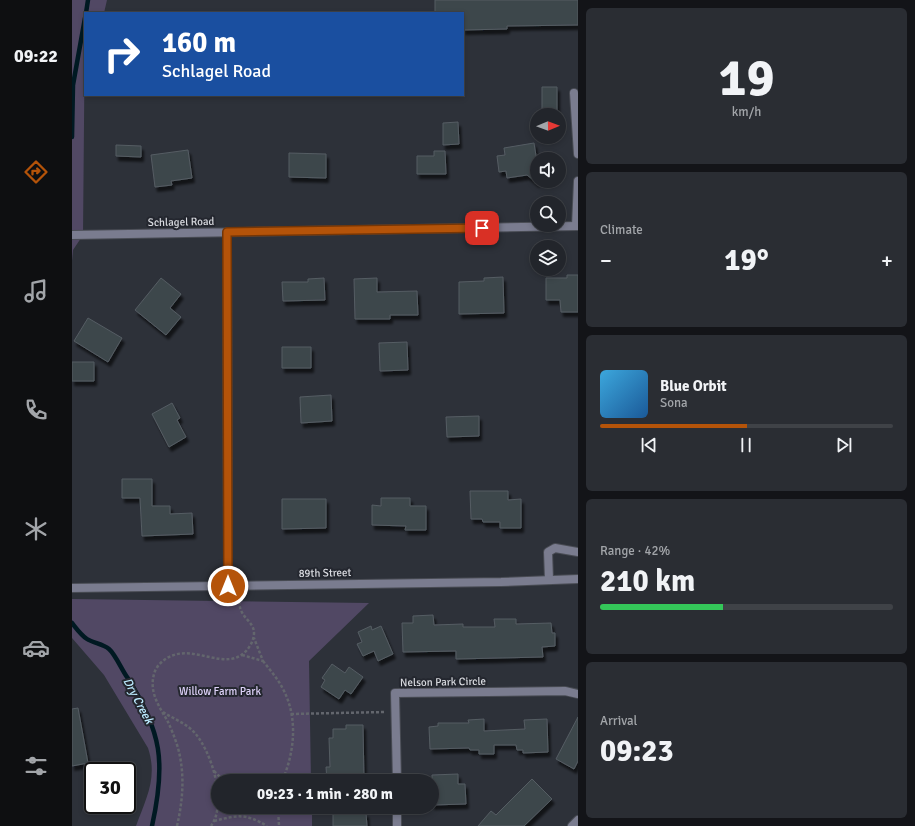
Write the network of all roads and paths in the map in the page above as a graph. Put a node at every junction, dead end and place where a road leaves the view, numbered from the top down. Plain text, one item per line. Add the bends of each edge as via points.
1 (574, 94) dead end
2 (578, 154) edge
3 (578, 181) edge
4 (577, 226) edge
5 (227, 232) junction
6 (72, 235) edge
7 (578, 552) edge
8 (548, 579) junction
9 (578, 579) edge
10 (228, 586) junction
11 (238, 586) junction
12 (72, 588) edge
13 (254, 638) junction
14 (241, 655) junction
15 (263, 661) junction
16 (578, 694) edge
17 (396, 711) junction
18 (162, 712) junction
19 (292, 714) junction
20 (214, 771) junction
21 (217, 774) edge
22 (286, 774) edge
23 (397, 774) edge
24 (278, 814) edge
25 (397, 814) edge
26 (578, 820) edge
27 (214, 822) junction
28 (177, 826) edge
29 (211, 826) edge
30 (268, 826) edge
31 (279, 826) edge
32 (397, 826) edge
33 (572, 826) edge

1 - 2 street
3 - 4 street
4 - 5 street, Schlagel Road
5 - 6 street, Schlagel Road
5 - 10 street
7 - 8 street via 555,548 548,552
8 - 9 street, 89th Street
8 - 11 street, 89th Street
10 - 11 street, 89th Street
10 - 12 street, 89th Street
11 - 13 path via 241,610 253,626
13 - 14 path
13 - 15 path
14 - 15 path
14 - 18 path via 221,660 187,653 173,655 164,660 155,670 153,682 155,700
15 - 19 path via 283,688
16 - 17 street, Nelson Park Circle via 565,691 396,693
17 - 19 path
17 - 23 street, Nelson Park Circle
18 - 20 path via 186,725 196,734 207,751
18 - 28 path via 174,738 182,768 182,800
19 - 22 path via 293,747
20 - 21 path
20 - 27 path via 217,801
24 - 31 path
25 - 32 street
26 - 33 street
27 - 29 path
27 - 30 path via 232,816 243,816

